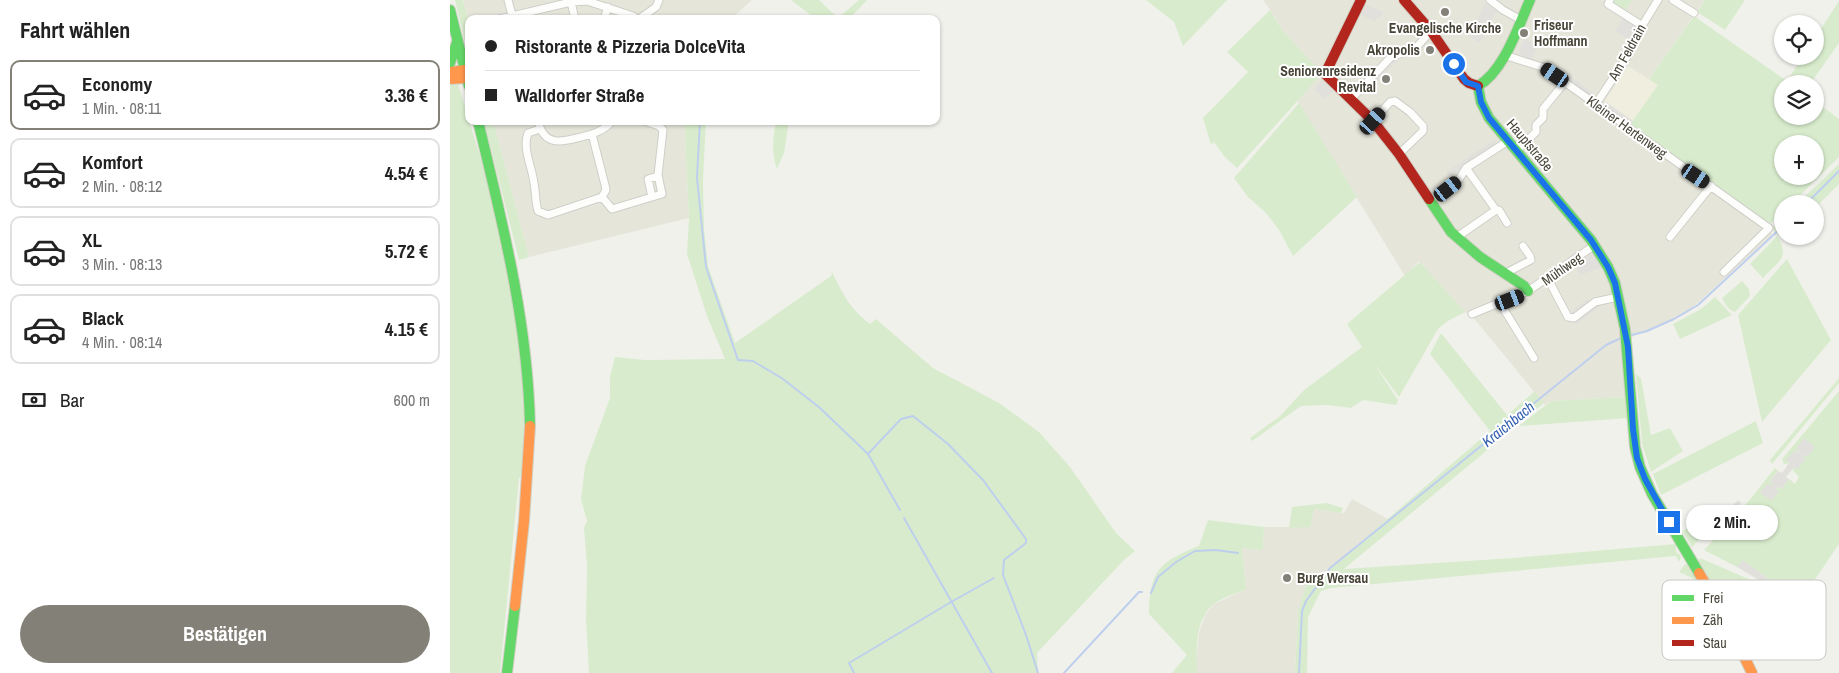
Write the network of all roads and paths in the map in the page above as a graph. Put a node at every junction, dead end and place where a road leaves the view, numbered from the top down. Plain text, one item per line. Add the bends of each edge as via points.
1 (508, 0) edge
2 (658, 0) edge
3 (1361, 0) edge
4 (1404, 0) edge
5 (1490, 0) edge
6 (1530, 0) edge
7 (1610, 0) edge
8 (1658, 0) edge
9 (1673, 0) edge
10 (571, 2) junction
11 (555, 3) edge
12 (608, 7) junction
13 (450, 10) edge
14 (1694, 13) dead end
15 (512, 15) edge
16 (519, 15) edge
17 (574, 15) edge
18 (605, 15) edge
19 (631, 15) edge
20 (644, 15) edge
21 (1521, 20) junction
22 (1641, 25) junction
23 (1431, 31) junction
24 (457, 41) junction
25 (1504, 55) junction
26 (450, 63) edge
27 (465, 71) edge
28 (450, 72) edge
29 (465, 77) edge
30 (465, 78) edge
31 (450, 79) edge
32 (1565, 82) junction
33 (1478, 86) junction
34 (1351, 99) junction
35 (1596, 104) junction
36 (1373, 121) junction
37 (479, 125) edge
38 (539, 125) edge
39 (608, 125) edge
40 (656, 125) edge
41 (540, 129) junction
42 (592, 134) junction
43 (1508, 142) junction
44 (1516, 151) junction
45 (1399, 154) junction
46 (1466, 168) junction
47 (1711, 186) junction
48 (602, 197) junction
49 (1431, 200) junction
50 (1496, 210) junction
51 (1507, 222) dead end
52 (1457, 237) junction
53 (1670, 237) dead end
54 (1596, 245) junction
55 (1523, 246) dead end
56 (1724, 272) dead end
57 (1506, 273) junction
58 (1548, 279) junction
59 (1528, 291) junction
60 (1618, 297) junction
61 (1500, 303) junction
62 (1472, 314) dead end
63 (1534, 358) dead end
64 (1704, 580) edge
65 (1746, 660) edge
66 (507, 673) edge
67 (1752, 673) edge

1 - 15 street
2 - 20 street via 656,7
3 - 34 street via 1325,74
4 - 23 street
5 - 21 street
6 - 21 street
7 - 22 street via 1608,4
8 - 22 street, Am Feldrain
9 - 14 street
10 - 11 street
10 - 12 street via 587,1
10 - 17 street
11 - 16 street
12 - 18 street
12 - 19 street
13 - 24 street
21 - 25 street
22 - 35 street, Am Feldrain via 1629,47 1629,54
23 - 33 street via 1464,79
23 - 34 street via 1414,50 1392,56
24 - 26 street
24 - 27 street
25 - 32 street, Kleiner Hertenweg via 1542,66
25 - 33 street via 1491,78
28 - 29 street
30 - 31 street
32 - 35 street, Kleiner Hertenweg
32 - 44 street via 1543,109 1536,132
33 - 43 street, Hauptstraße via 1489,118
34 - 36 street
35 - 47 street, Kleiner Hertenweg
36 - 45 street
36 - 45 street via 1390,102 1395,101 1423,126 1423,131
37 - 66 street via 519,302 529,406 523,537
38 - 41 street
39 - 42 street
40 - 48 street via 663,130 658,176 662,194 612,209
41 - 42 street via 545,136 557,142
41 - 48 street via 528,133 525,142 538,211 553,215
42 - 48 street via 606,190
43 - 44 street, Hauptstraße
43 - 46 street
44 - 54 street, Hauptstraße
45 - 49 street
46 - 49 street via 1458,181
46 - 50 street
47 - 53 street
47 - 56 street, Kleiner Hertenweg via 1769,228
49 - 52 street
50 - 51 street
50 - 52 street
52 - 57 street
54 - 58 street, Mühlweg
54 - 60 street, Hauptstraße
55 - 57 street via 1530,260
57 - 59 street
58 - 59 street, Mühlweg
58 - 60 street via 1570,318 1595,302
59 - 61 street, Mühlweg
60 - 64 street, Hauptstraße via 1628,347 1635,447 1645,479
61 - 62 street, Mühlweg
61 - 63 street
65 - 67 street, Hauptstraße

